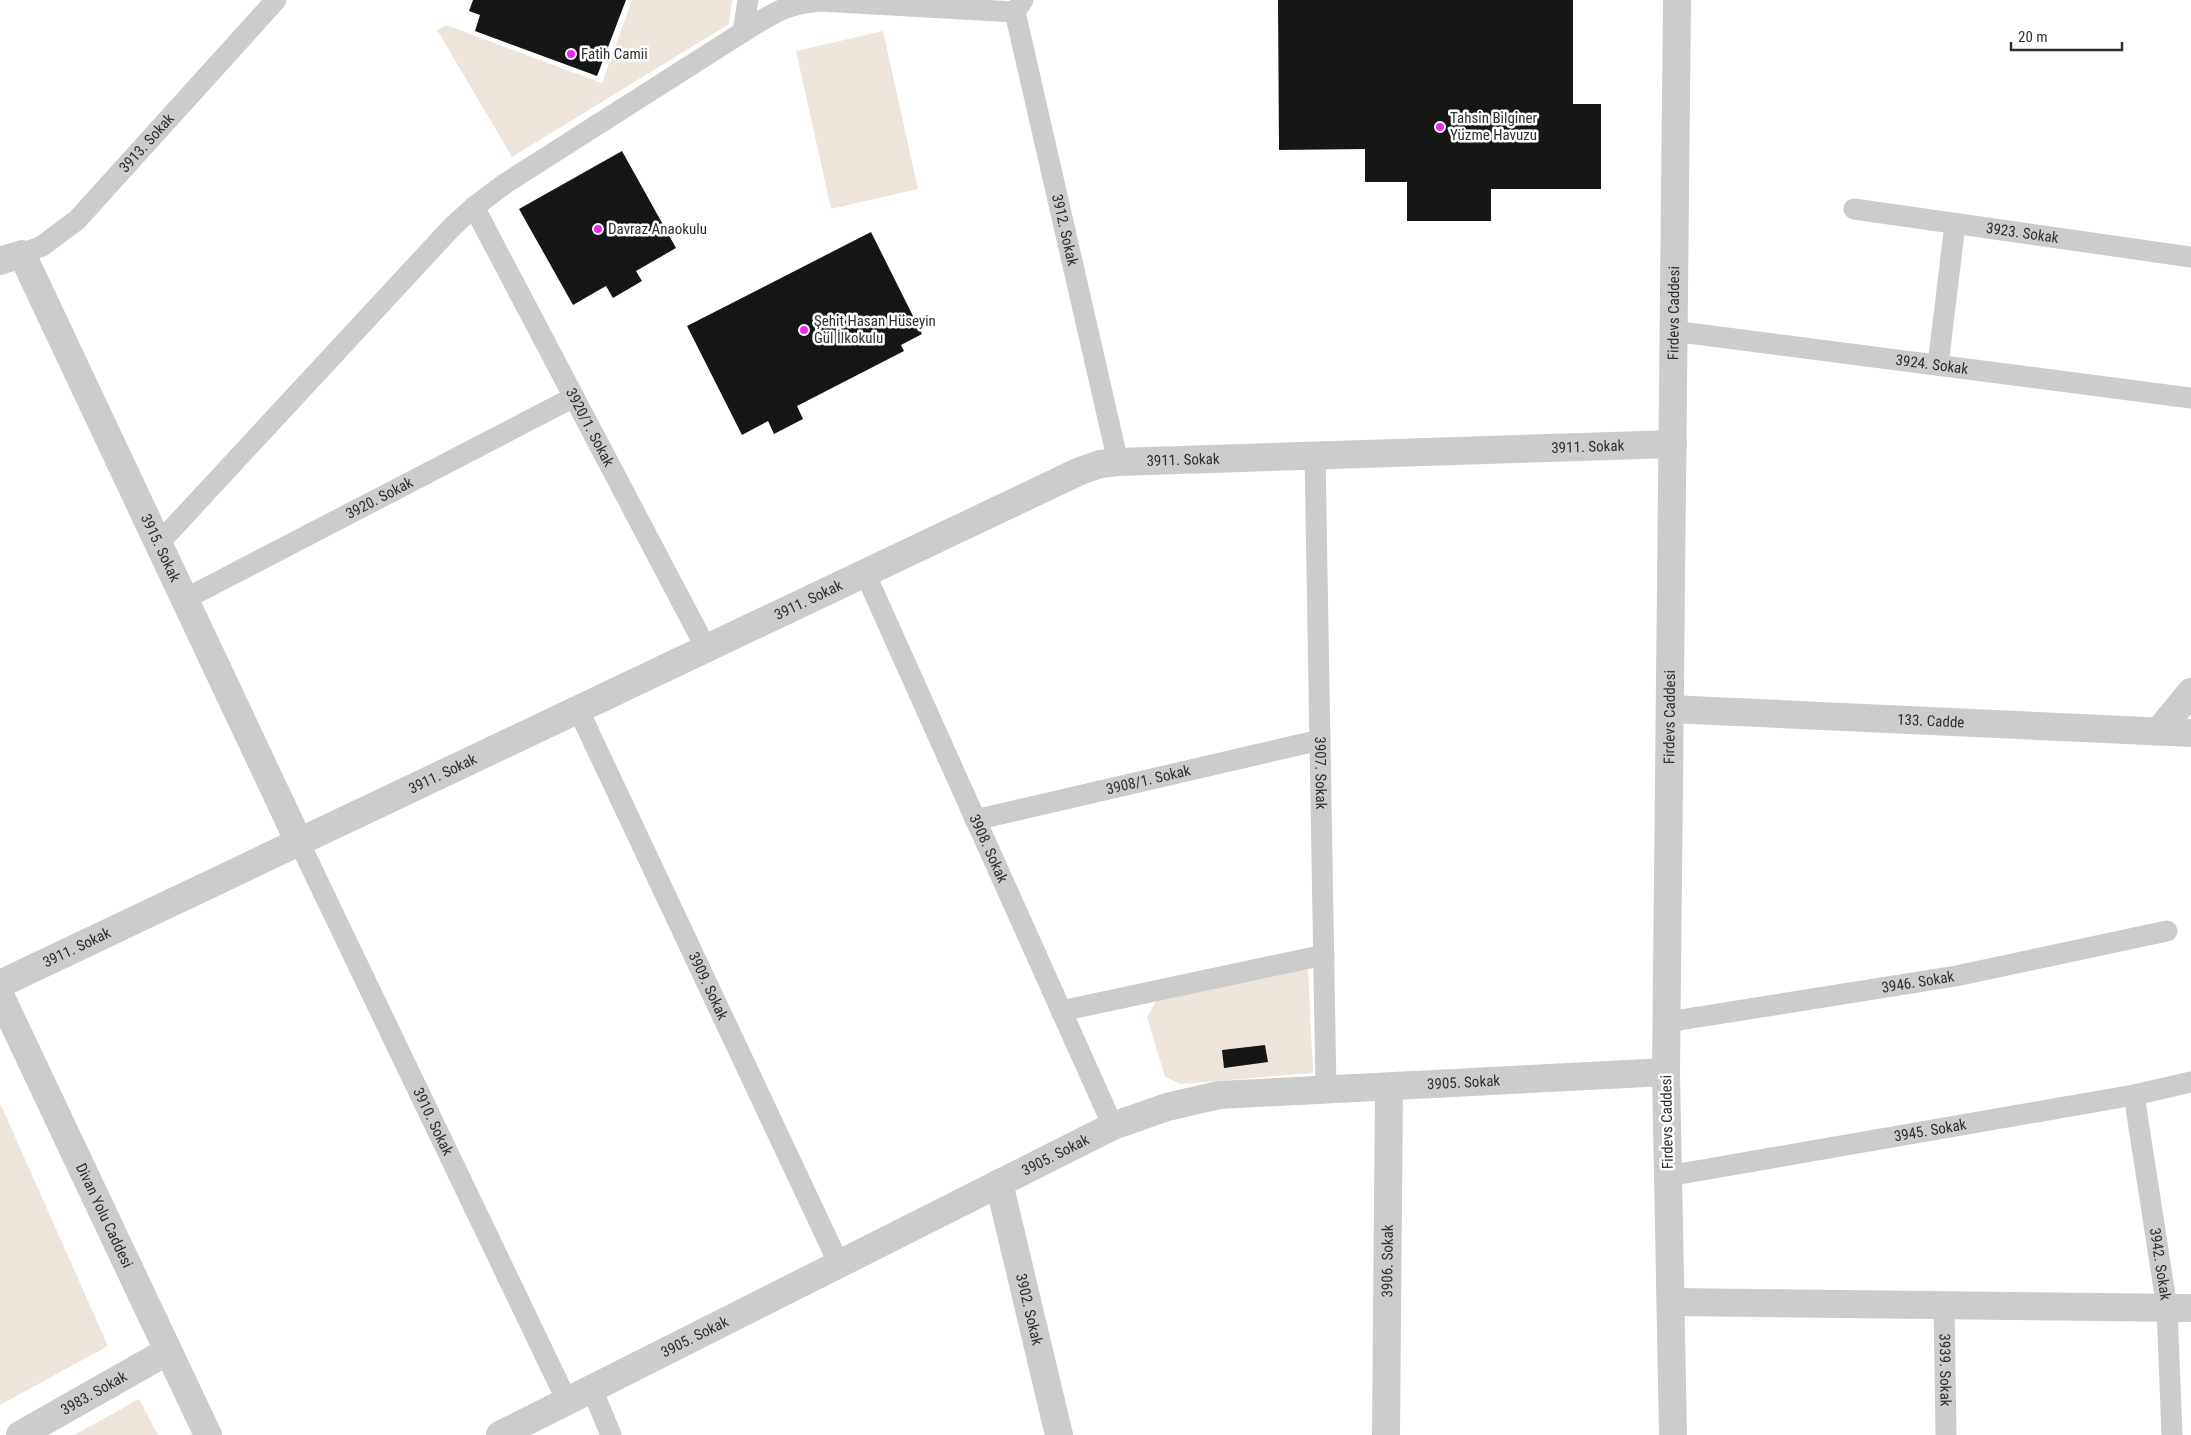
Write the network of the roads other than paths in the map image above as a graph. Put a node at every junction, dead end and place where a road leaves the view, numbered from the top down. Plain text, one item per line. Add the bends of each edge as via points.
1 (276, 0) edge
2 (748, 0) edge
3 (1677, 0) edge
4 (1019, 6) edge
5 (743, 32) junction
6 (474, 207) junction
7 (1854, 209) dead end
8 (1955, 224) junction
9 (11, 257) edge
10 (2191, 257) edge
11 (1674, 331) junction
12 (1938, 366) junction
13 (574, 397) junction
14 (2191, 398) edge
15 (1673, 444) junction
16 (1315, 455) junction
17 (1118, 462) junction
18 (159, 543) junction
19 (865, 573) junction
20 (185, 599) junction
21 (706, 648) junction
22 (2191, 692) edge
23 (578, 709) junction
24 (1670, 709) junction
25 (2159, 732) junction
26 (2191, 733) edge
27 (1320, 740) junction
28 (975, 820) junction
29 (299, 842) junction
30 (2167, 931) dead end
31 (1324, 955) junction
32 (0, 984) edge
33 (0, 995) edge
34 (1061, 1011) junction
35 (1667, 1022) junction
36 (1666, 1072) junction
37 (2191, 1082) edge
38 (1389, 1087) junction
39 (1326, 1090) junction
40 (2134, 1095) junction
41 (1113, 1126) junction
42 (1668, 1176) junction
43 (998, 1183) junction
44 (839, 1264) junction
45 (1671, 1302) junction
46 (1944, 1305) junction
47 (2179, 1308) edge
48 (168, 1351) junction
49 (592, 1388) junction
50 (567, 1401) junction
51 (20, 1435) edge
52 (208, 1435) edge
53 (500, 1435) edge
54 (611, 1435) edge
55 (1059, 1435) edge
56 (1386, 1435) edge
57 (1673, 1435) edge
58 (1946, 1435) edge
59 (2172, 1435) edge

1 - 9 lane, 3913. Sokak via 77,220 42,246
2 - 5 lane
3 - 11 street, Firdevs Caddesi
4 - 5 lane via 797,3 777,10
4 - 17 lane, 3912. Sokak
5 - 6 lane via 506,183
6 - 13 lane, 3920/1. Sokak
6 - 18 lane
7 - 8 lane, 3923. Sokak
8 - 10 lane, 3923. Sokak
8 - 12 lane
9 - 18 street, 3915. Sokak
11 - 12 lane, 3924. Sokak
11 - 15 street, Firdevs Caddesi
12 - 14 lane, 3924. Sokak
13 - 20 lane, 3920. Sokak
13 - 21 lane, 3920/1. Sokak
15 - 16 street, 3911. Sokak
15 - 24 street, Firdevs Caddesi
16 - 17 street, 3911. Sokak
16 - 27 lane, 3907. Sokak
17 - 19 street, 3911. Sokak via 1080,471
18 - 20 street, 3915. Sokak
19 - 21 street, 3911. Sokak
19 - 28 lane, 3908. Sokak
20 - 29 street, 3915. Sokak
21 - 23 street, 3911. Sokak
22 - 25 street
23 - 29 street, 3911. Sokak
23 - 44 lane, 3909. Sokak
24 - 25 street, 133. Cadde
24 - 35 street, Firdevs Caddesi
25 - 26 street, 133. Cadde
27 - 28 lane, 3908/1. Sokak
27 - 31 lane, 3907. Sokak
28 - 34 lane, 3908. Sokak
29 - 32 street, 3911. Sokak
29 - 50 lane, 3910. Sokak
30 - 35 lane, 3946. Sokak via 1956,976
31 - 34 lane
31 - 39 lane, 3907. Sokak
33 - 48 street, Divan Yolu Caddesi
34 - 41 lane, 3908. Sokak
35 - 36 street, Firdevs Caddesi
36 - 38 street, 3905. Sokak
36 - 42 street, Firdevs Caddesi
37 - 40 lane, 3945. Sokak
38 - 39 street, 3905. Sokak
38 - 56 street, 3906. Sokak
39 - 41 street, 3905. Sokak via 1219,1095 1167,1107
40 - 42 lane, 3945. Sokak
40 - 47 lane, 3942. Sokak
41 - 43 street, 3905. Sokak
42 - 45 street, Firdevs Caddesi
43 - 44 street, 3905. Sokak
43 - 55 street, 3902. Sokak
44 - 49 street, 3905. Sokak
45 - 46 street
45 - 57 street, Firdevs Caddesi
46 - 47 street
46 - 58 lane, 3939. Sokak
47 - 59 lane, 3942. Sokak
48 - 51 street, 3983. Sokak
48 - 52 street, Divan Yolu Caddesi
49 - 50 street, 3905. Sokak
49 - 54 lane
50 - 53 street, 3905. Sokak

